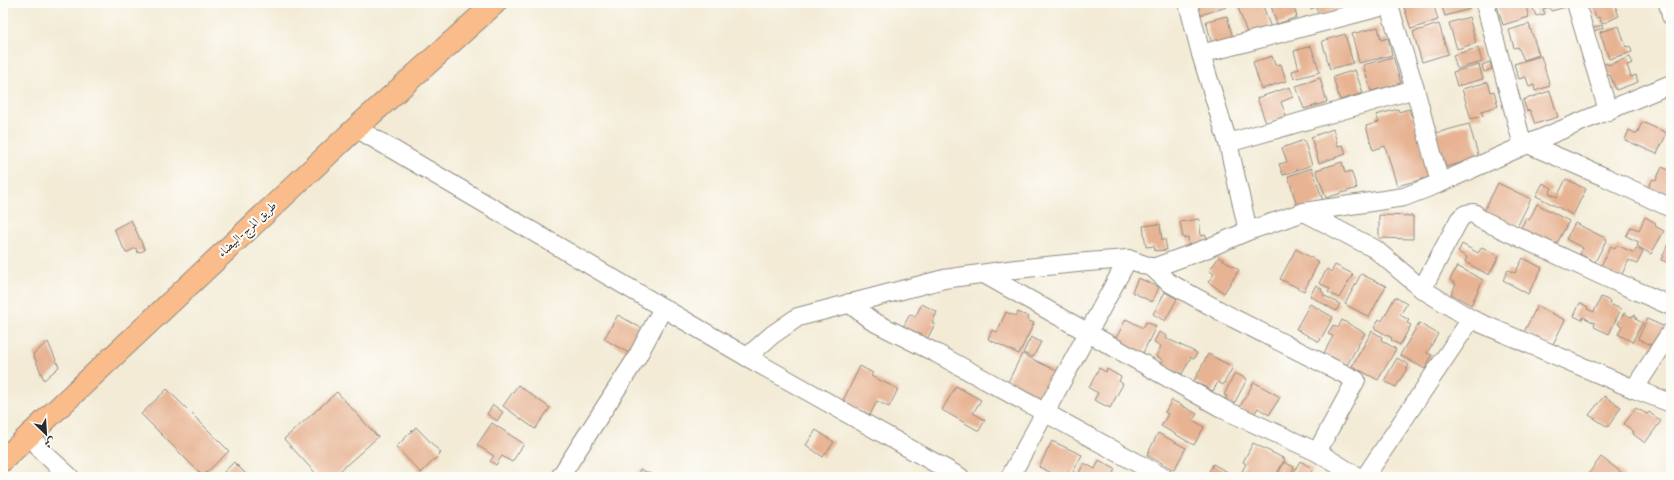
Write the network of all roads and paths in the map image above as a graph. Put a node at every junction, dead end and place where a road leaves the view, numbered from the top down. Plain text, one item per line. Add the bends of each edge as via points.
1 (495, 3) edge
2 (1188, 3) edge
3 (1485, 3) edge
4 (1576, 3) edge
5 (1668, 3) edge
6 (1388, 4) edge
7 (1671, 16) edge
8 (1201, 54) junction
9 (1671, 84) edge
10 (1415, 89) junction
11 (1608, 111) junction
12 (356, 128) junction
13 (1228, 143) junction
14 (1526, 145) junction
15 (1440, 183) junction
16 (1671, 208) edge
17 (1304, 212) junction
18 (1248, 231) junction
19 (1128, 259) junction
20 (1153, 268) junction
21 (984, 274) junction
22 (1422, 289) junction
23 (849, 303) junction
24 (1671, 306) edge
25 (664, 308) junction
26 (1471, 319) junction
27 (1671, 332) edge
28 (1089, 333) junction
29 (747, 357) junction
30 (1634, 389) junction
31 (1671, 403) edge
32 (1046, 412) junction
33 (30, 435) junction
34 (1317, 452) junction
35 (3, 460) edge
36 (70, 477) edge
37 (560, 477) edge
38 (960, 477) edge
39 (1010, 477) edge
40 (1163, 477) edge
41 (1358, 477) edge
42 (1365, 477) edge

1 - 12 highway, طريق المرج-البيضاء
2 - 8 street
3 - 14 street
4 - 11 street
5 - 7 street
6 - 8 street
6 - 10 street
8 - 13 street
9 - 11 street
10 - 13 street
10 - 15 street
11 - 14 street
12 - 25 street
12 - 33 highway, طريق المرج-البيضاء
13 - 18 street
14 - 15 street
14 - 16 street via 1607,178
15 - 17 street via 1404,197
17 - 18 street
17 - 22 street via 1375,249
18 - 20 street
19 - 20 street
19 - 21 street via 1079,262
19 - 28 street
20 - 34 street via 1168,282 1232,318 1356,380
21 - 23 street via 944,279
21 - 28 street
22 - 24 street via 1459,220 1468,213 1474,213 1480,219
22 - 26 street
23 - 29 street via 798,316
23 - 32 street via 872,321
25 - 29 street
25 - 37 street via 636,359
26 - 30 street
26 - 42 street
27 - 30 street
28 - 32 street
28 - 34 street via 1225,410
29 - 38 street
30 - 31 street
32 - 39 street
32 - 40 street
33 - 35 highway, طريق المرج-البيضاء
33 - 36 street via 44,453
34 - 41 street

